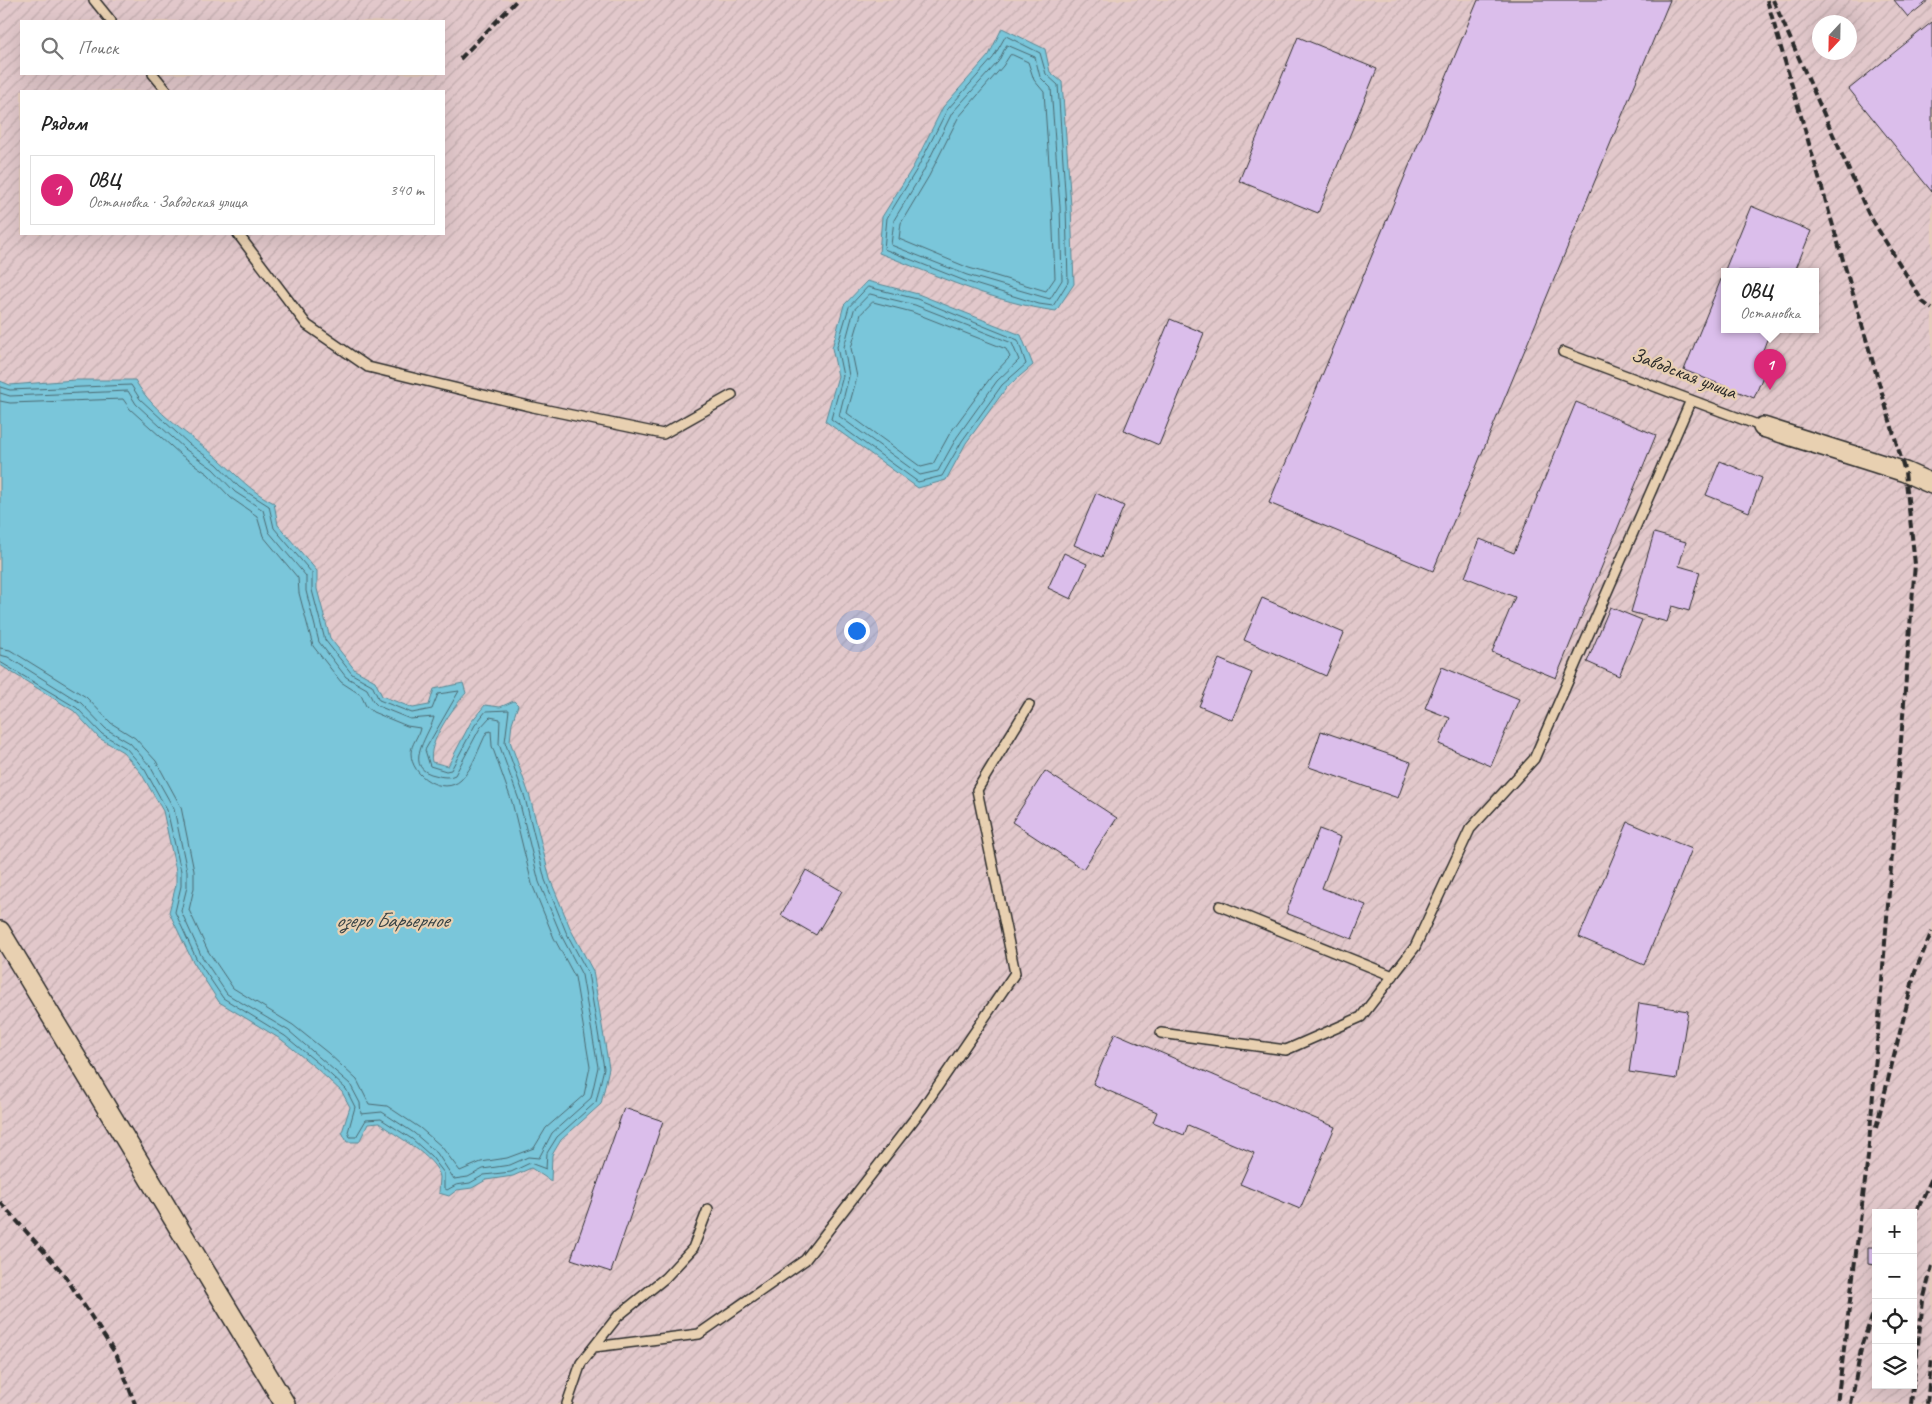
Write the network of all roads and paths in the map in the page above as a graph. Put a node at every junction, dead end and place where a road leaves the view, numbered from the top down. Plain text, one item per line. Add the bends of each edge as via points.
1 (94, 0) edge
2 (110, 20) edge
3 (154, 75) edge
4 (166, 90) edge
5 (239, 235) edge
6 (1563, 352) dead end
7 (732, 395) dead end
8 (1692, 400) junction
9 (1763, 427) joint
10 (1932, 484) edge
11 (1029, 705) dead end
12 (1220, 906) dead end
13 (0, 931) edge
14 (1393, 976) junction
15 (1161, 1033) dead end
16 (708, 1209) dead end
17 (594, 1347) junction
18 (286, 1404) edge
19 (567, 1404) edge

1 - 2 lane
3 - 4 lane
5 - 7 lane via 308,325 368,367 533,408 662,434
6 - 8 lane, Заводская улица
8 - 9 lane, Заводская улица
8 - 14 lane via 1534,759 1470,829 1415,947
9 - 10 street, Заводская улица via 1905,472
11 - 17 lane via 977,790 1015,974 922,1109 805,1260 699,1334
12 - 14 lane
13 - 18 street
14 - 15 lane via 1361,1017 1286,1050
16 - 17 lane via 693,1248 665,1278 618,1316
17 - 19 lane via 581,1363

